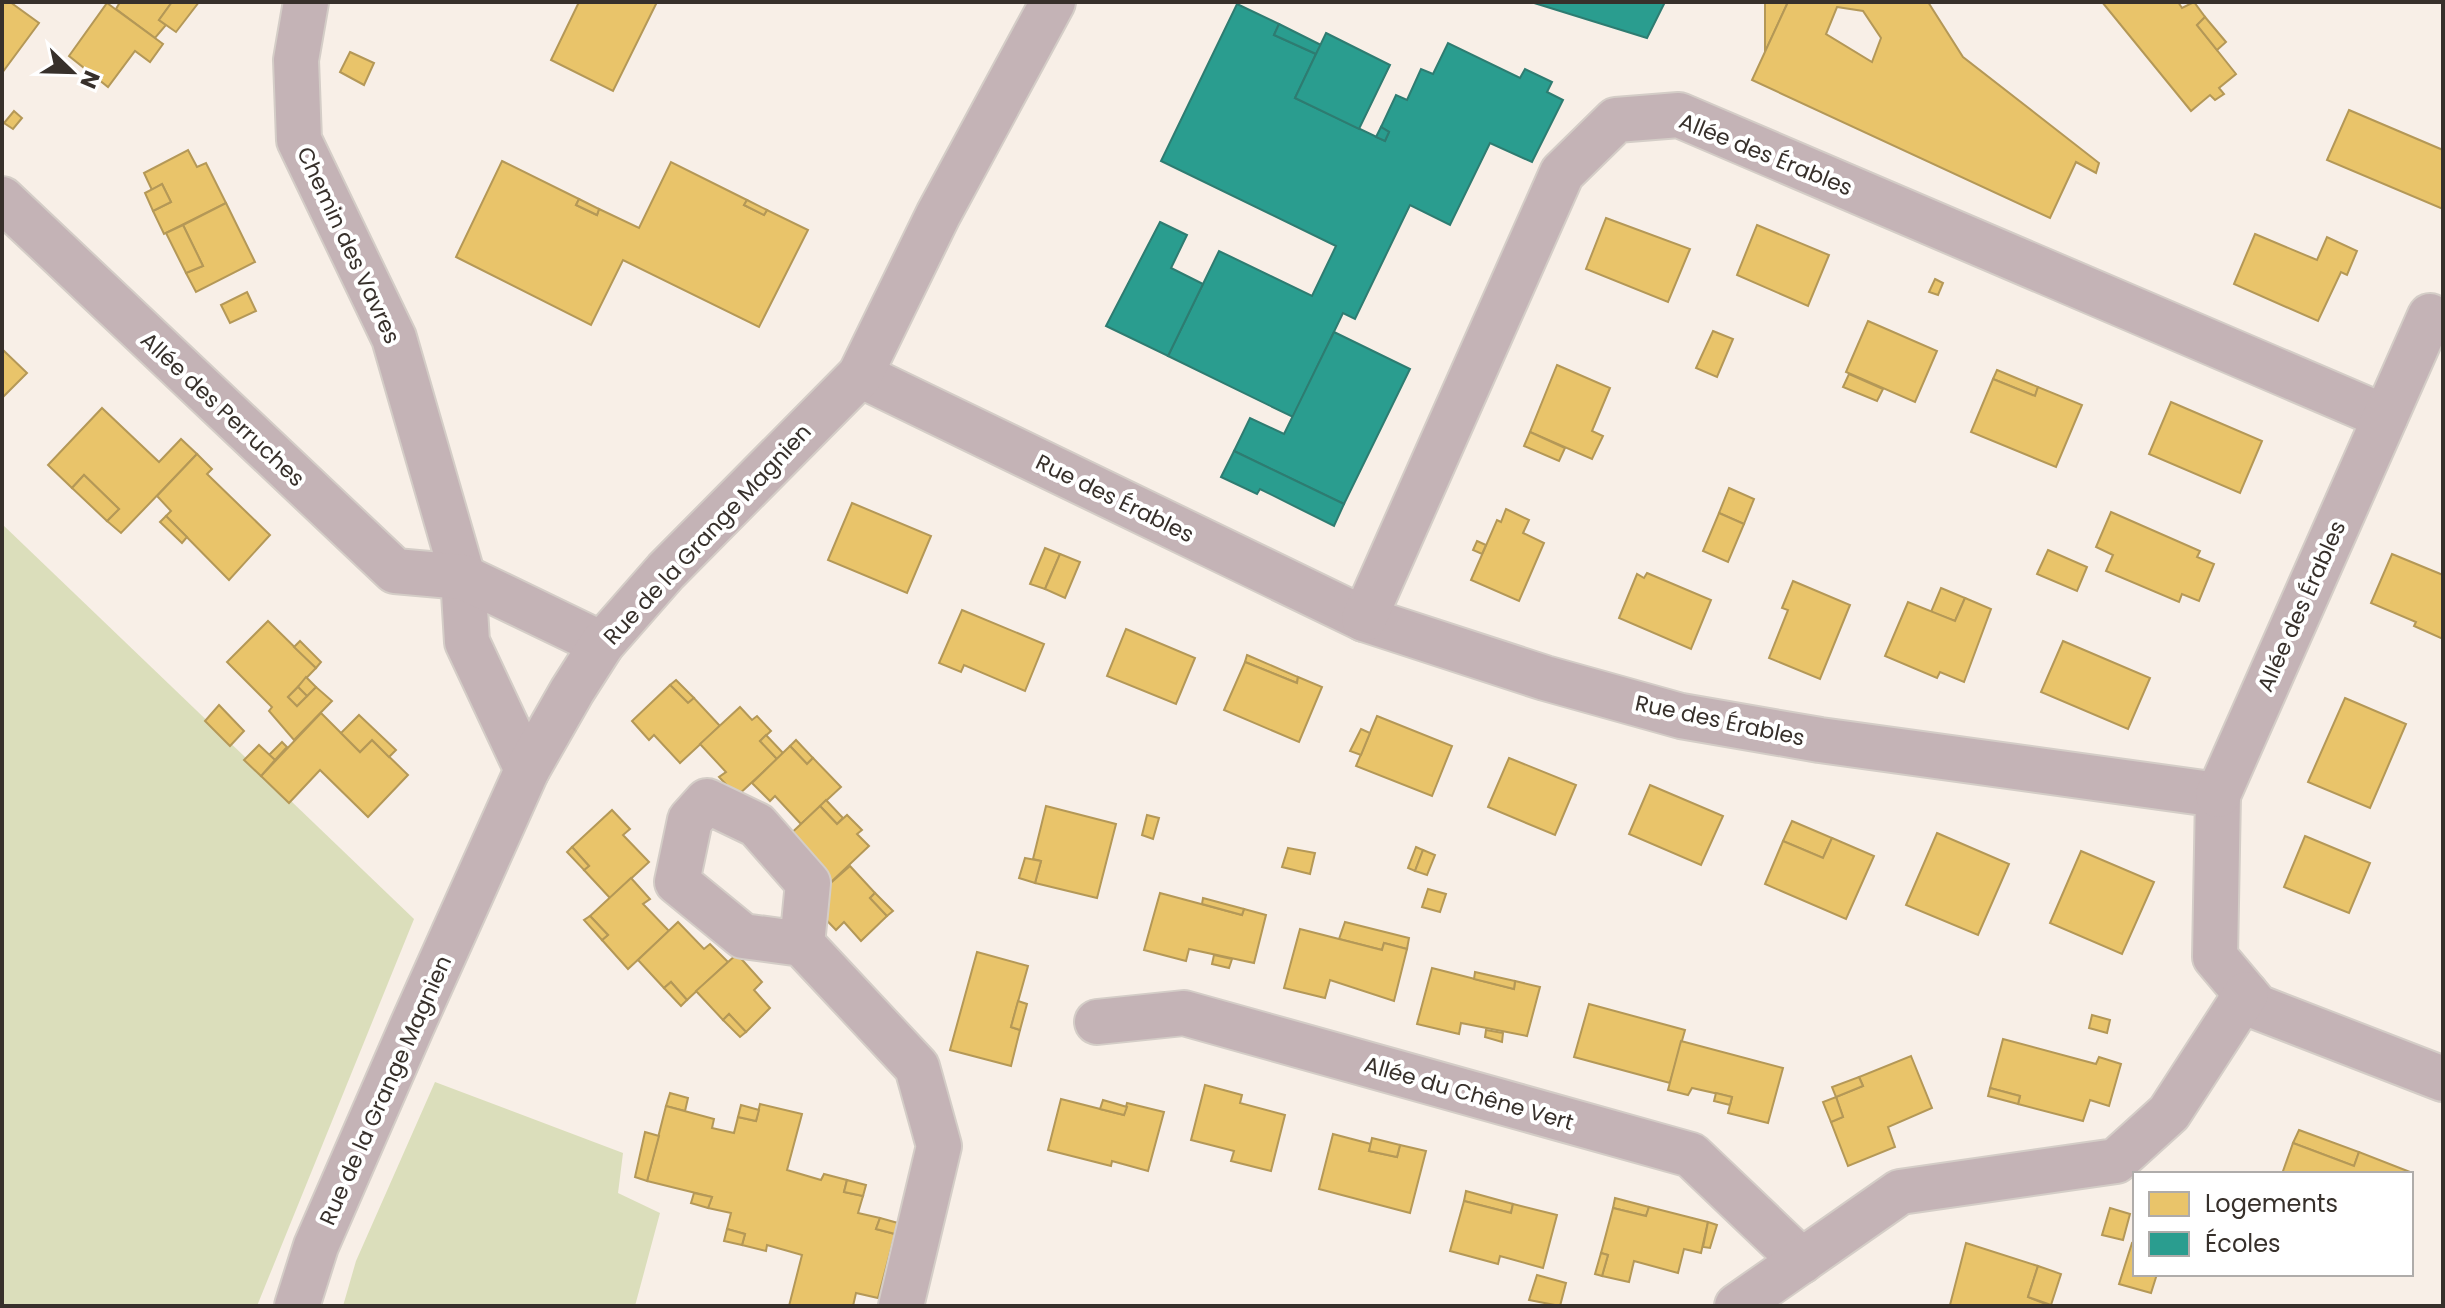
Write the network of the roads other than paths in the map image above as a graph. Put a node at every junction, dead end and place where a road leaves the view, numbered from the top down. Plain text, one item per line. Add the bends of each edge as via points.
1 (306, 2) edge
2 (1053, 2) edge
3 (2, 199) edge
4 (2430, 316) dead end
5 (860, 375) junction
6 (2385, 417) junction
7 (463, 577) junction
8 (1364, 619) junction
9 (602, 644) junction
10 (527, 770) junction
11 (2218, 795) junction
12 (802, 944) dead end
13 (2246, 994) junction
14 (1097, 1022) dead end
15 (2443, 1079) edge
16 (1802, 1261) junction
17 (297, 1306) edge
18 (901, 1306) edge
19 (1737, 1306) edge

1 - 7 street, Chemin des Vavres via 296,60 299,140 394,338
2 - 5 street, Rue de la Grange Magnien via 938,215
3 - 7 street, Allée des Perruches via 395,571
4 - 6 street, Allée des Érables
5 - 8 street, Rue des Érables
5 - 9 street, Rue de la Grange Magnien via 666,571
6 - 8 street, Allée des Érables via 1679,115 1616,120 1562,173
6 - 11 street, Allée des Érables
7 - 9 street
7 - 10 street, Chemin des Vavres via 467,642
8 - 11 street, Rue des Érables via 1681,716
9 - 10 street, Rue de la Grange Magnien
10 - 17 street, Rue de la Grange Magnien via 322,1232
11 - 13 street via 2215,957
12 - 18 street via 917,1067 939,1146
13 - 15 street via 2257,1007
13 - 16 street via 2169,1113 2116,1161 1900,1192
14 - 16 street, Allée du Chêne Vert via 1184,1013 1691,1155
16 - 19 street

